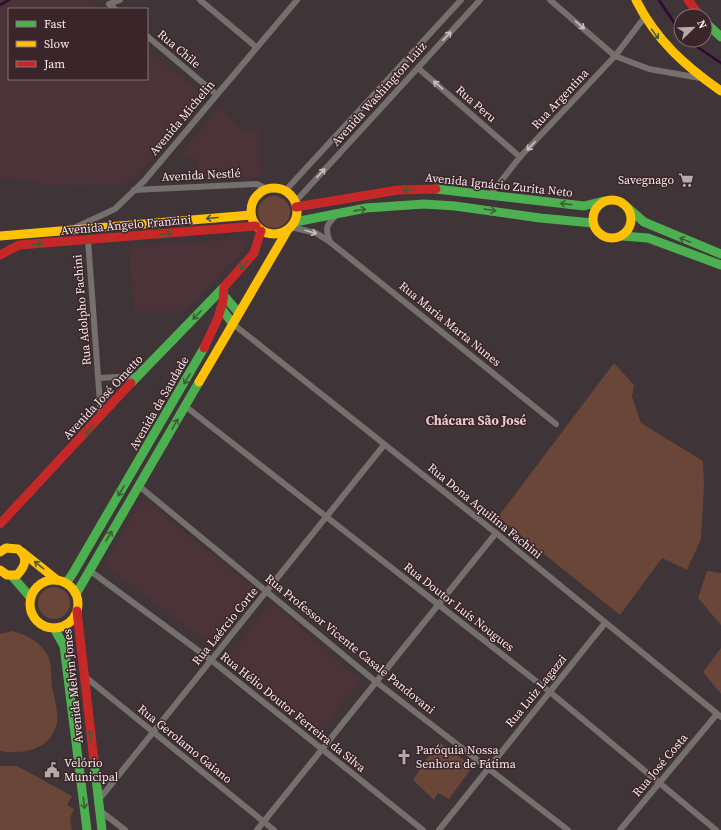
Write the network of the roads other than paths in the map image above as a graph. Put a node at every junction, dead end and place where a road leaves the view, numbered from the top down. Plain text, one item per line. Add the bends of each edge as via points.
1 (120, 0) edge
2 (200, 0) edge
3 (297, 0) edge
4 (461, 0) edge
5 (480, 0) edge
6 (550, 0) edge
7 (636, 0) edge
8 (114, 8) edge
9 (644, 18) junction
10 (713, 30) edge
11 (148, 37) edge
12 (721, 37) edge
13 (256, 47) junction
14 (615, 56) junction
15 (418, 68) junction
16 (703, 79) junction
17 (721, 90) edge
18 (216, 94) junction
19 (520, 157) junction
20 (267, 189) junction
21 (134, 190) junction
22 (285, 191) junction
23 (490, 195) junction
24 (604, 201) junction
25 (296, 204) junction
26 (627, 207) junction
27 (338, 213) junction
28 (251, 215) junction
29 (593, 223) junction
30 (291, 226) junction
31 (259, 228) junction
32 (69, 230) junction
33 (0, 236) edge
34 (622, 236) junction
35 (88, 240) junction
36 (330, 242) junction
37 (721, 254) edge
38 (0, 255) edge
39 (721, 265) edge
40 (224, 287) junction
41 (225, 297) junction
42 (221, 308) junction
43 (238, 312) junction
44 (233, 324) junction
45 (138, 376) junction
46 (99, 378) junction
47 (185, 406) junction
48 (102, 417) junction
49 (556, 424) dead end
50 (384, 445) junction
51 (139, 486) junction
52 (327, 517) junction
53 (0, 524) edge
54 (496, 533) junction
55 (0, 546) edge
56 (17, 549) junction
57 (0, 552) edge
58 (0, 570) edge
59 (89, 570) junction
60 (12, 576) junction
61 (61, 581) junction
62 (267, 591) junction
63 (76, 594) junction
64 (31, 598) junction
65 (438, 605) junction
66 (77, 611) junction
67 (605, 623) junction
68 (54, 628) junction
69 (211, 660) junction
70 (83, 675) junction
71 (375, 681) junction
72 (550, 692) junction
73 (719, 716) edge
74 (152, 733) junction
75 (322, 750) junction
76 (488, 766) junction
77 (658, 784) junction
78 (98, 805) junction
79 (264, 822) junction
80 (87, 830) edge
81 (102, 830) edge
82 (125, 830) edge
83 (257, 830) edge
84 (274, 830) edge
85 (423, 830) edge
86 (439, 830) edge
87 (568, 830) edge
88 (620, 830) edge
89 (716, 830) edge

1 - 8 street via 109,4
2 - 13 street
3 - 13 street, Avenida Michelin
4 - 22 street, Avenida Washington Luiz
15 -> 5 street, Avenida Washington Luiz
6 -> 14 street
7 - 9 street
9 - 14 street, Rua Argentina
9 -> 16 street via 658,39
10 - 12 street
11 - 18 street, Rua Chile
13 - 18 street, Avenida Michelin
14 - 16 street via 649,70
14 -> 19 street, Rua Argentina
19 -> 15 street, Rua Peru
25 -> 15 street, Avenida Washington Luiz
16 - 17 street
18 - 21 street, Avenida Michelin
19 - 23 street, Rua Argentina
20 - 21 street, Avenida Nestlé via 257,184
20 - 22 street
20 - 28 street via 253,202
21 - 32 street, Avenida Michelin via 115,209
22 - 25 street
24 -> 23 street, Avenida Ignácio Zurita Neto via 584,206
23 -> 25 street, Avenida Ignácio Zurita Neto via 433,189 398,190
24 - 26 street via 617,200
24 - 29 street via 595,210
25 - 30 street
26 - 34 street via 631,220 627,232
37 -> 26 street via 644,222
27 -> 29 street via 409,204 443,205 534,218
27 - 30 street
27 - 36 street via 327,226
28 - 31 street
28 -> 32 street, Avenida Ângelo Franzini
29 - 34 street via 599,234 604,237 611,239
30 - 31 street via 274,235
30 -> 36 street, Rua Maria Marta Nunes via 316,233
30 - 43 street, Avenida da Saudade
35 -> 31 street, Avenida Ângelo Franzini
31 -> 40 street via 254,253
32 - 33 street, Avenida Ângelo Franzini
34 - 39 street via 648,238
38 -> 35 street, Avenida Ângelo Franzini via 19,245
35 - 46 street, Rua Adolpho Fachini
36 - 49 street, Rua Maria Marta Nunes
40 - 41 street, Avenida da Saudade
40 -> 45 street, Avenida José Ometto
41 - 42 street, Avenida da Saudade
41 - 43 street
42 - 44 street
42 -> 61 street, Avenida da Saudade via 199,358 73,573 67,582
43 - 44 street, Avenida da Saudade
44 - 47 street, Avenida da Saudade
44 - 50 street, Rua Dona Aquilina Fachini
45 - 46 street, Rua Adolpho Fachini
45 - 48 street, Avenida José Ometto
46 - 48 street, Rua Adolpho Fachini
51 -> 47 street, Avenida da Saudade
47 - 52 street, Rua Doutor Luís Nougues
48 -> 53 street, Avenida José Ometto
50 - 52 street, Rua Laércio Corte
50 - 54 street, Rua Dona Aquilina Fachini
59 -> 51 street, Avenida da Saudade
51 - 62 street, Rua Professor Vicente Casale Pandovani
52 - 62 street, Rua Laércio Corte
52 - 65 street, Rua Doutor Luís Nougues
54 - 65 street
54 - 67 street, Rua Dona Aquilina Fachini
55 - 56 street
56 - 57 street via 4,548
56 - 60 street via 25,559 24,568
61 -> 56 street
58 - 60 street
59 - 63 street, Avenida da Saudade
59 - 69 street, Rua Hélio Doutor Ferreira da Silva
60 - 64 street
61 - 63 street
61 - 64 street via 44,582 38,586
62 - 69 street, Rua Laércio Corte
62 - 71 street, Rua Professor Vicente Casale Pandovani
63 - 66 street
64 - 68 street via 30,608 33,615 42,624
65 - 71 street
65 - 72 street, Rua Doutor Luís Nougues
66 - 68 street via 68,624
66 - 70 street, Avenida Melvin Jones
67 - 72 street, Rua Luiz Lagazzi
67 - 73 street, Rua Dona Aquilina Fachini
68 -> 80 street, Avenida Melvin Jones via 64,646
69 - 74 street, Rua Laércio Corte
69 - 75 street, Rua Hélio Doutor Ferreira da Silva
70 - 74 street, Rua Gerolamo Gaiano
78 -> 70 street, Avenida Melvin Jones
71 - 75 street
71 - 76 street, Rua Professor Vicente Casale Pandovani
72 - 76 street, Rua Luiz Lagazzi
72 - 77 street, Rua Doutor Luís Nougues
73 - 77 street, Rua José Costa
74 - 78 street, Rua Laércio Corte
74 - 79 street, Rua Gerolamo Gaiano
75 - 79 street
75 - 85 street, Rua Hélio Doutor Ferreira da Silva
76 - 86 street, Rua Luiz Lagazzi
76 - 87 street, Rua Professor Vicente Casale Pandovani
77 - 88 street, Rua José Costa
77 - 89 street, Rua Doutor Luís Nougues
78 - 81 street, Avenida Melvin Jones
78 - 82 street
79 - 83 street
79 - 84 street, Rua Gerolamo Gaiano

